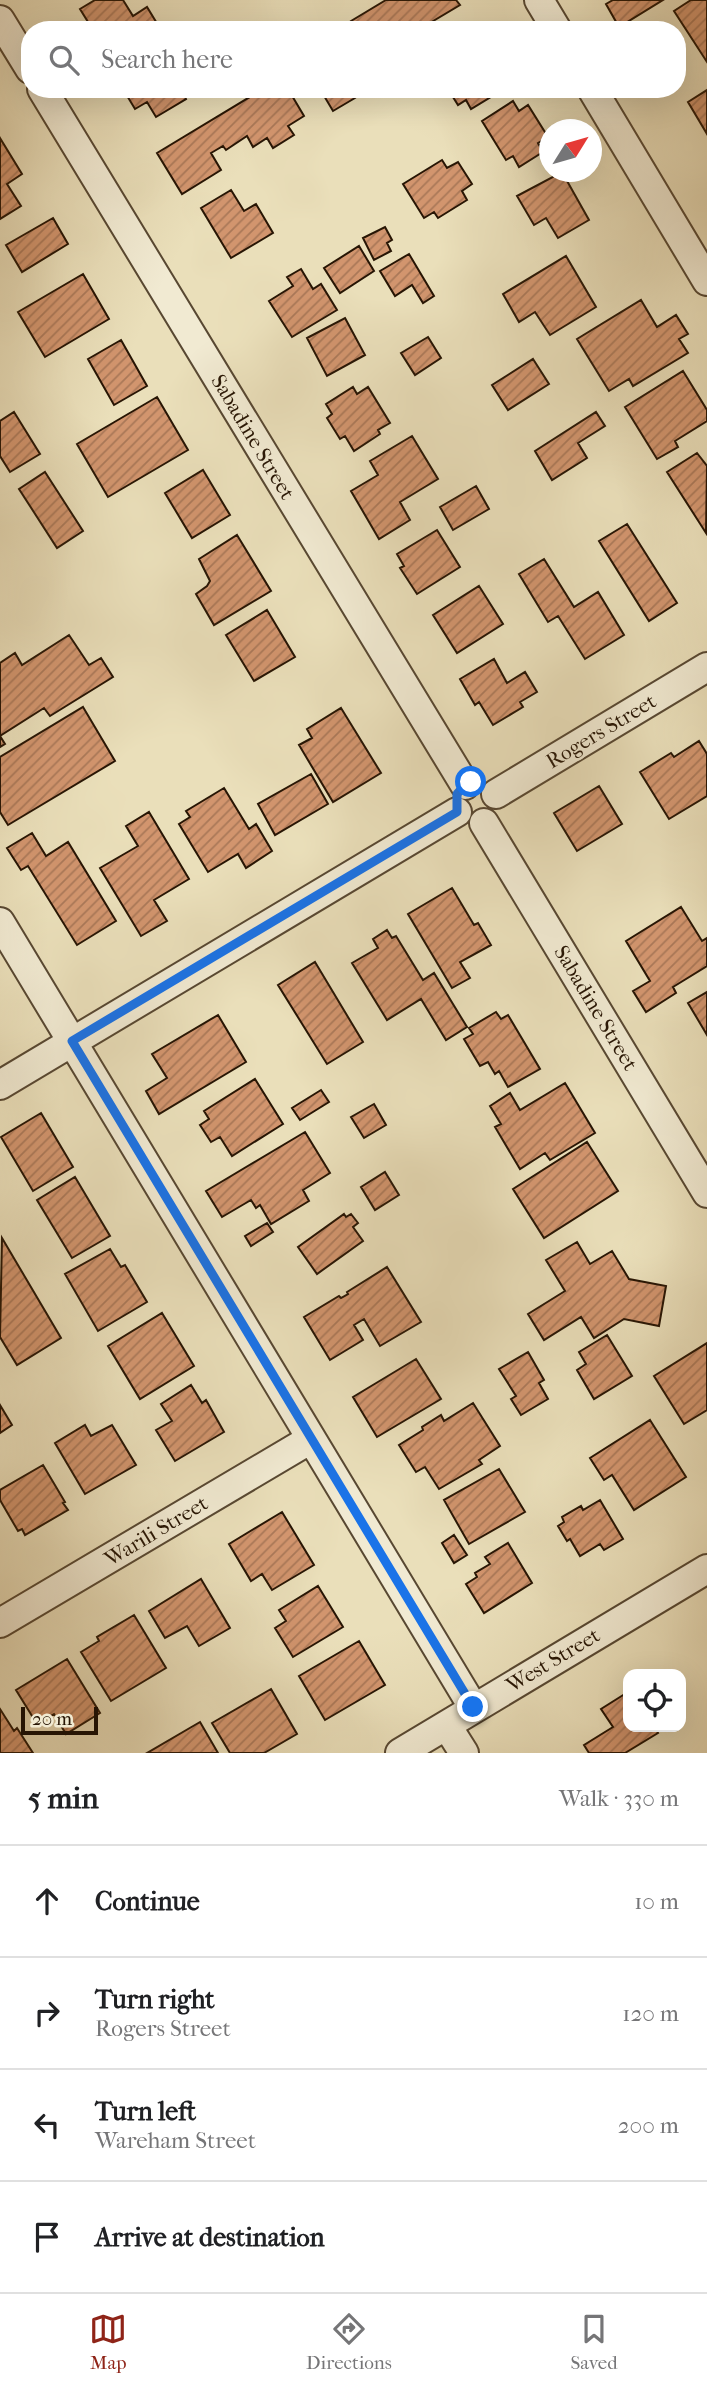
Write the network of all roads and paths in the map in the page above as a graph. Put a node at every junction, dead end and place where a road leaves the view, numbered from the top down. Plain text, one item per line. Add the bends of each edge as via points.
1 (539, 0) edge
2 (0, 20) edge
3 (551, 21) edge
4 (21, 54) edge
5 (47, 98) edge
6 (597, 98) edge
7 (707, 281) edge
8 (707, 667) edge
9 (465, 785) junction
10 (496, 794) junction
11 (457, 812) junction
12 (484, 822) junction
13 (0, 922) edge
14 (72, 1041) junction
15 (0, 1084) edge
16 (707, 1193) edge
17 (311, 1439) junction
18 (707, 1569) edge
19 (0, 1623) edge
20 (473, 1707) junction
21 (447, 1726) junction
22 (400, 1753) edge
23 (464, 1753) edge

1 - 3 street
2 - 4 street
5 - 9 street, Sabadine Street
6 - 7 street
8 - 10 street, Rogers Street
9 - 10 street via 486,783
9 - 11 street via 457,794
10 - 12 street via 496,811
11 - 12 street via 466,821
11 - 14 street
12 - 16 street, Sabadine Street
13 - 14 street
14 - 15 street
14 - 17 street
17 - 19 street, Warili Street
17 - 20 street
18 - 20 street, West Street
20 - 21 street, West Street
21 - 22 street, West Street
21 - 23 street

